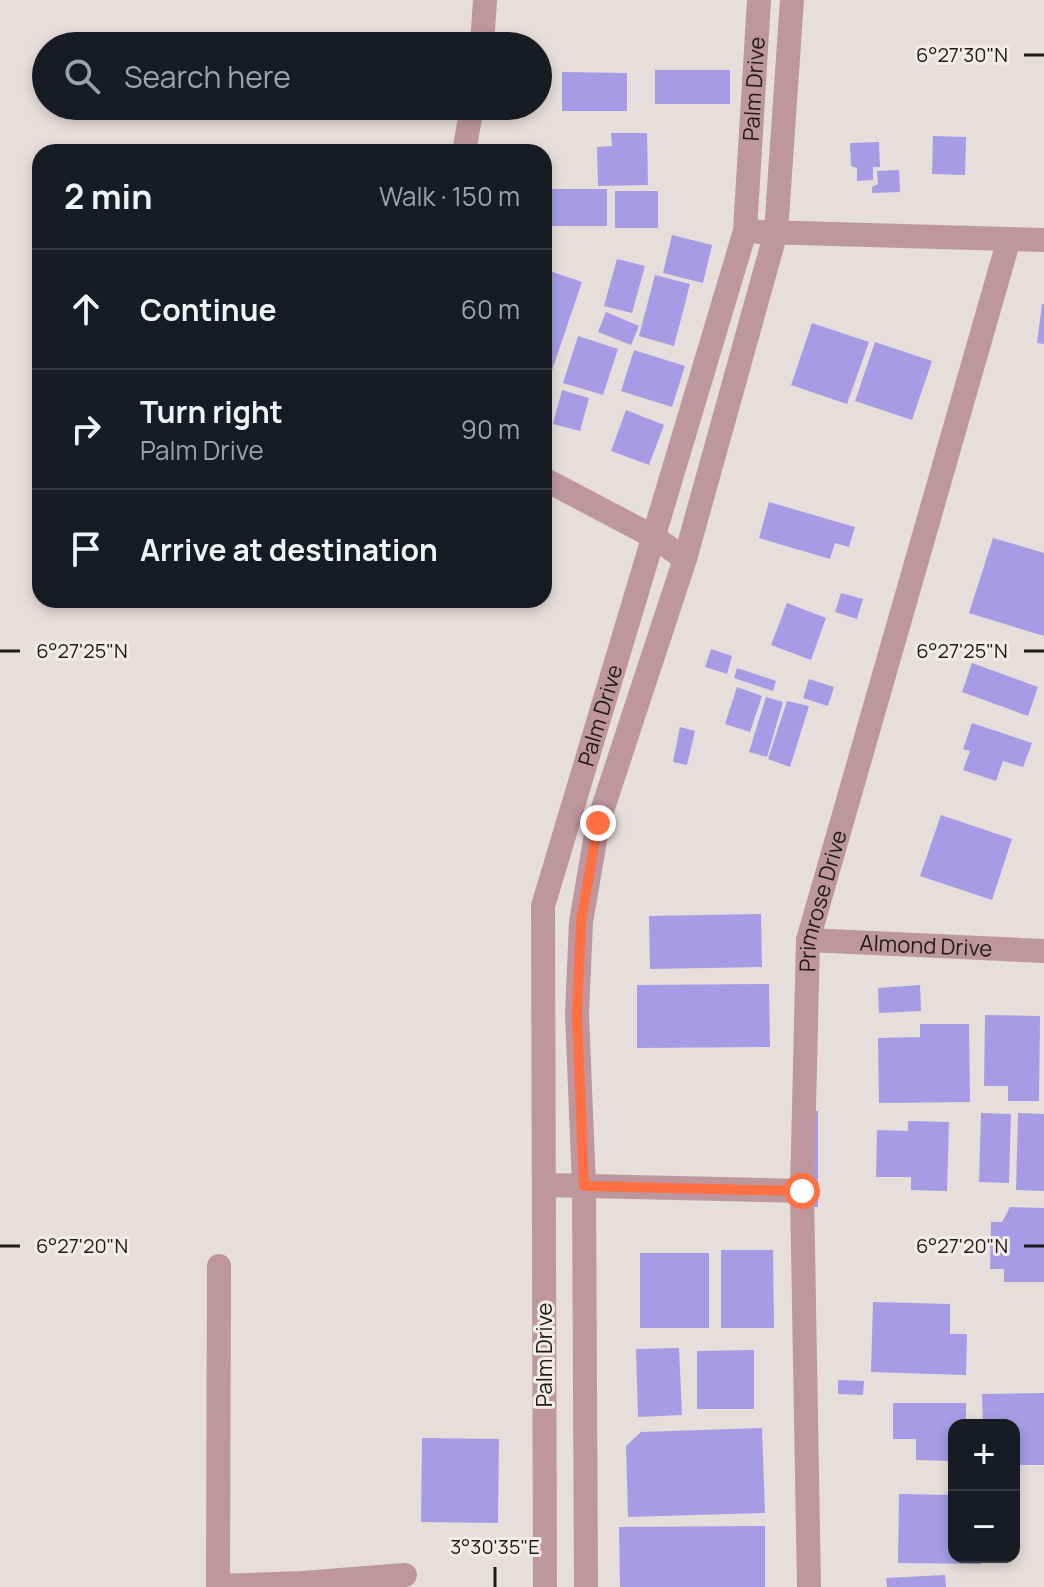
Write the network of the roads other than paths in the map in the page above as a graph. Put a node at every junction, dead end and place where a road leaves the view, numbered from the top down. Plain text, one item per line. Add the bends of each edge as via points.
1 (485, 0) edge
2 (759, 0) edge
3 (792, 0) edge
4 (483, 32) edge
5 (470, 120) edge
6 (465, 144) edge
7 (745, 231) junction
8 (776, 232) junction
9 (1009, 239) junction
10 (1044, 240) edge
11 (552, 483) edge
12 (654, 537) junction
13 (685, 559) junction
14 (808, 940) junction
15 (1044, 951) edge
16 (544, 1185) junction
17 (584, 1186) junction
18 (802, 1191) junction
19 (219, 1266) dead end
20 (405, 1575) dead end
21 (218, 1586) edge
22 (545, 1587) edge
23 (586, 1587) edge
24 (809, 1587) edge

1 - 4 street
2 - 7 street, Palm Drive
3 - 8 street, Palm Drive
5 - 6 street
7 - 8 street
7 - 12 street, Palm Drive
8 - 9 street
8 - 13 street, Palm Drive
9 - 10 street
9 - 14 street, Primrose Drive
11 - 12 street
12 - 13 street
12 - 16 street, Palm Drive via 543,906
13 - 17 street, Palm Drive via 598,823 581,922 577,1014
14 - 15 street, Almond Drive
14 - 18 street, Primrose Drive
16 - 17 street
16 - 22 street, Palm Drive
17 - 18 street
17 - 23 street, Palm Drive
18 - 24 street, Primrose Drive
19 - 21 street
20 - 21 street

